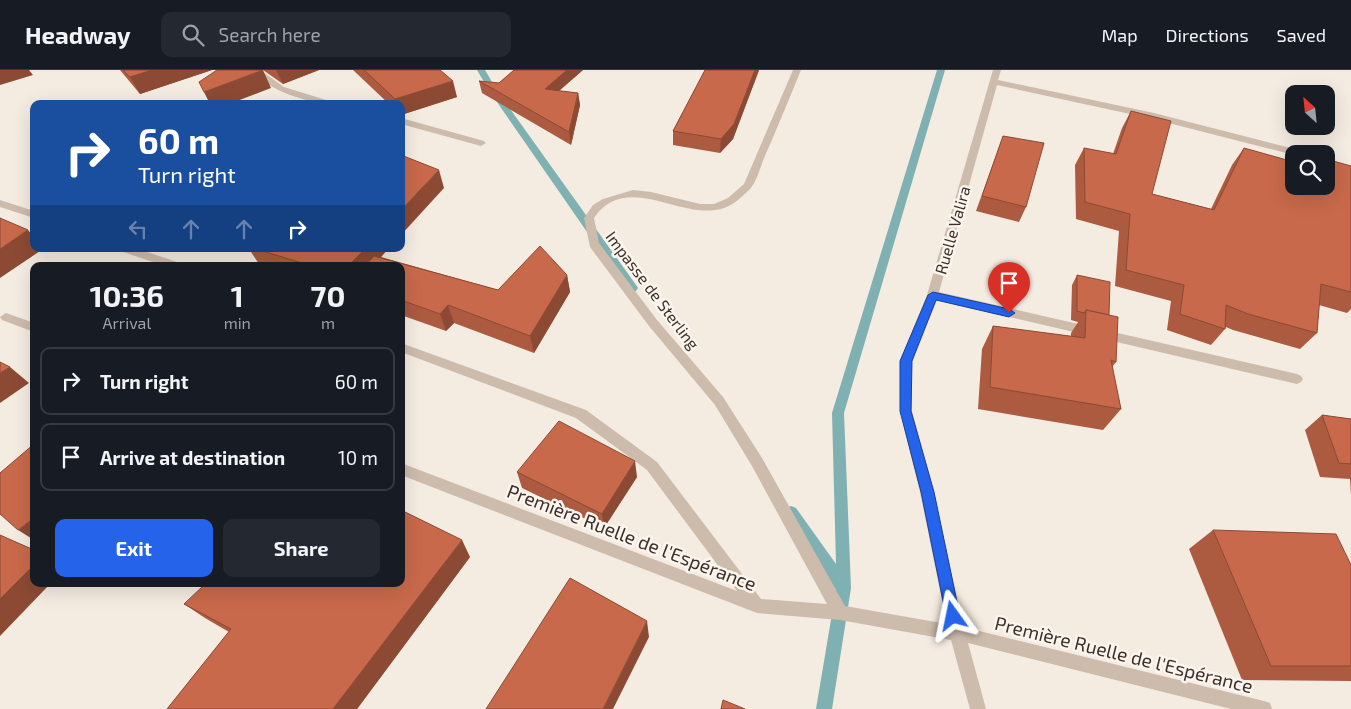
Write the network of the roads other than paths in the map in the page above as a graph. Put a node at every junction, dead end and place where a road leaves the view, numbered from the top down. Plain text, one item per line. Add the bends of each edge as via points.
1 (255, 70) edge
2 (797, 70) edge
3 (997, 70) edge
4 (995, 82) junction
5 (321, 100) edge
6 (405, 123) edge
7 (481, 143) dead end
8 (1285, 149) edge
9 (0, 203) edge
10 (30, 214) edge
11 (136, 252) edge
12 (164, 262) edge
13 (933, 295) junction
14 (6, 317) dead end
15 (30, 326) edge
16 (405, 348) edge
17 (1297, 379) dead end
18 (405, 471) edge
19 (757, 606) junction
20 (840, 613) junction
21 (957, 633) junction
22 (978, 709) edge
23 (1264, 709) edge

1 - 5 street via 281,89
2 - 20 street, Impasse de Sterling via 748,185 737,198 724,206 708,209 688,207 648,194 624,194 606,200 595,208 589,218 594,244 653,323 724,409 758,462
3 - 4 street, Ruelle Valira
4 - 8 street via 1154,116
4 - 13 street, Ruelle Valira
6 - 7 street
9 - 10 street
11 - 12 street
13 - 17 street
13 - 21 street, Ruelle Valira via 906,361 906,411
14 - 15 street
16 - 19 street via 581,414 652,466
18 - 19 street, Première Ruelle de l'Espérance
19 - 20 street, Première Ruelle de l'Espérance
20 - 21 street, Première Ruelle de l'Espérance
21 - 22 street, Ruelle Valira
21 - 23 street, Première Ruelle de l'Espérance

